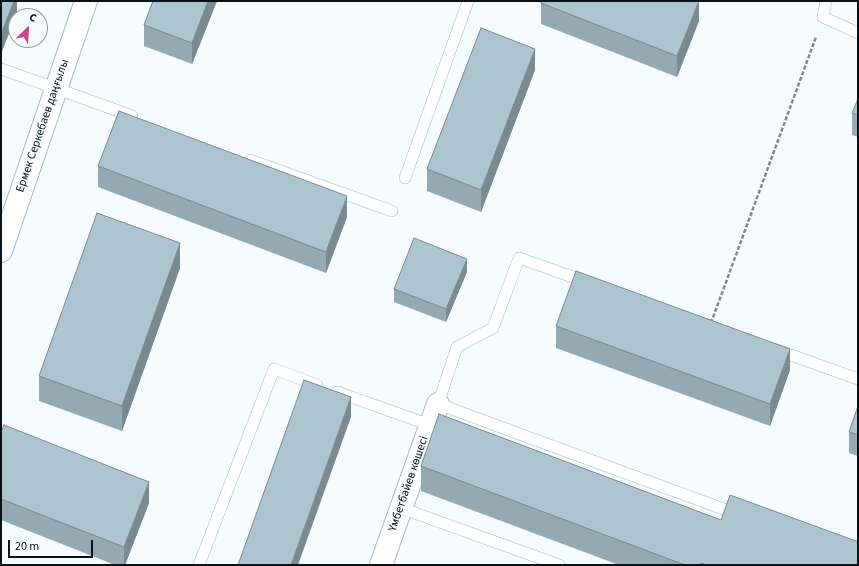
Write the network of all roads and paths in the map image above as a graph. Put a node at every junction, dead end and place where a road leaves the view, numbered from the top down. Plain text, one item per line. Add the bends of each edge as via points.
1 (86, 1) edge
2 (468, 1) edge
3 (826, 1) edge
4 (823, 17) junction
5 (858, 33) edge
6 (1, 69) edge
7 (56, 88) junction
8 (142, 120) edge
9 (237, 155) edge
10 (405, 178) dead end
11 (392, 211) dead end
12 (1, 251) edge
13 (600, 287) edge
14 (710, 325) edge
15 (769, 347) edge
16 (858, 380) edge
17 (438, 404) junction
18 (430, 425) junction
19 (401, 508) junction
20 (745, 517) edge
21 (199, 565) edge
22 (381, 565) edge
23 (559, 565) edge

1 - 7 street, Ермек Серкебаев даңғылы
2 - 10 lane
3 - 4 lane
4 - 5 lane
4 - 14 path
6 - 7 lane
7 - 8 lane
7 - 12 street, Ермек Серкебаев даңғылы
9 - 11 lane
13 - 17 lane via 519,258 493,328 457,347
15 - 16 lane
17 - 18 street, Үмбетбайев көшесі
17 - 20 lane
18 - 19 street, Үмбетбайев көшесі
18 - 21 lane via 274,370
19 - 22 street, Үмбетбайев көшесі
19 - 23 lane

